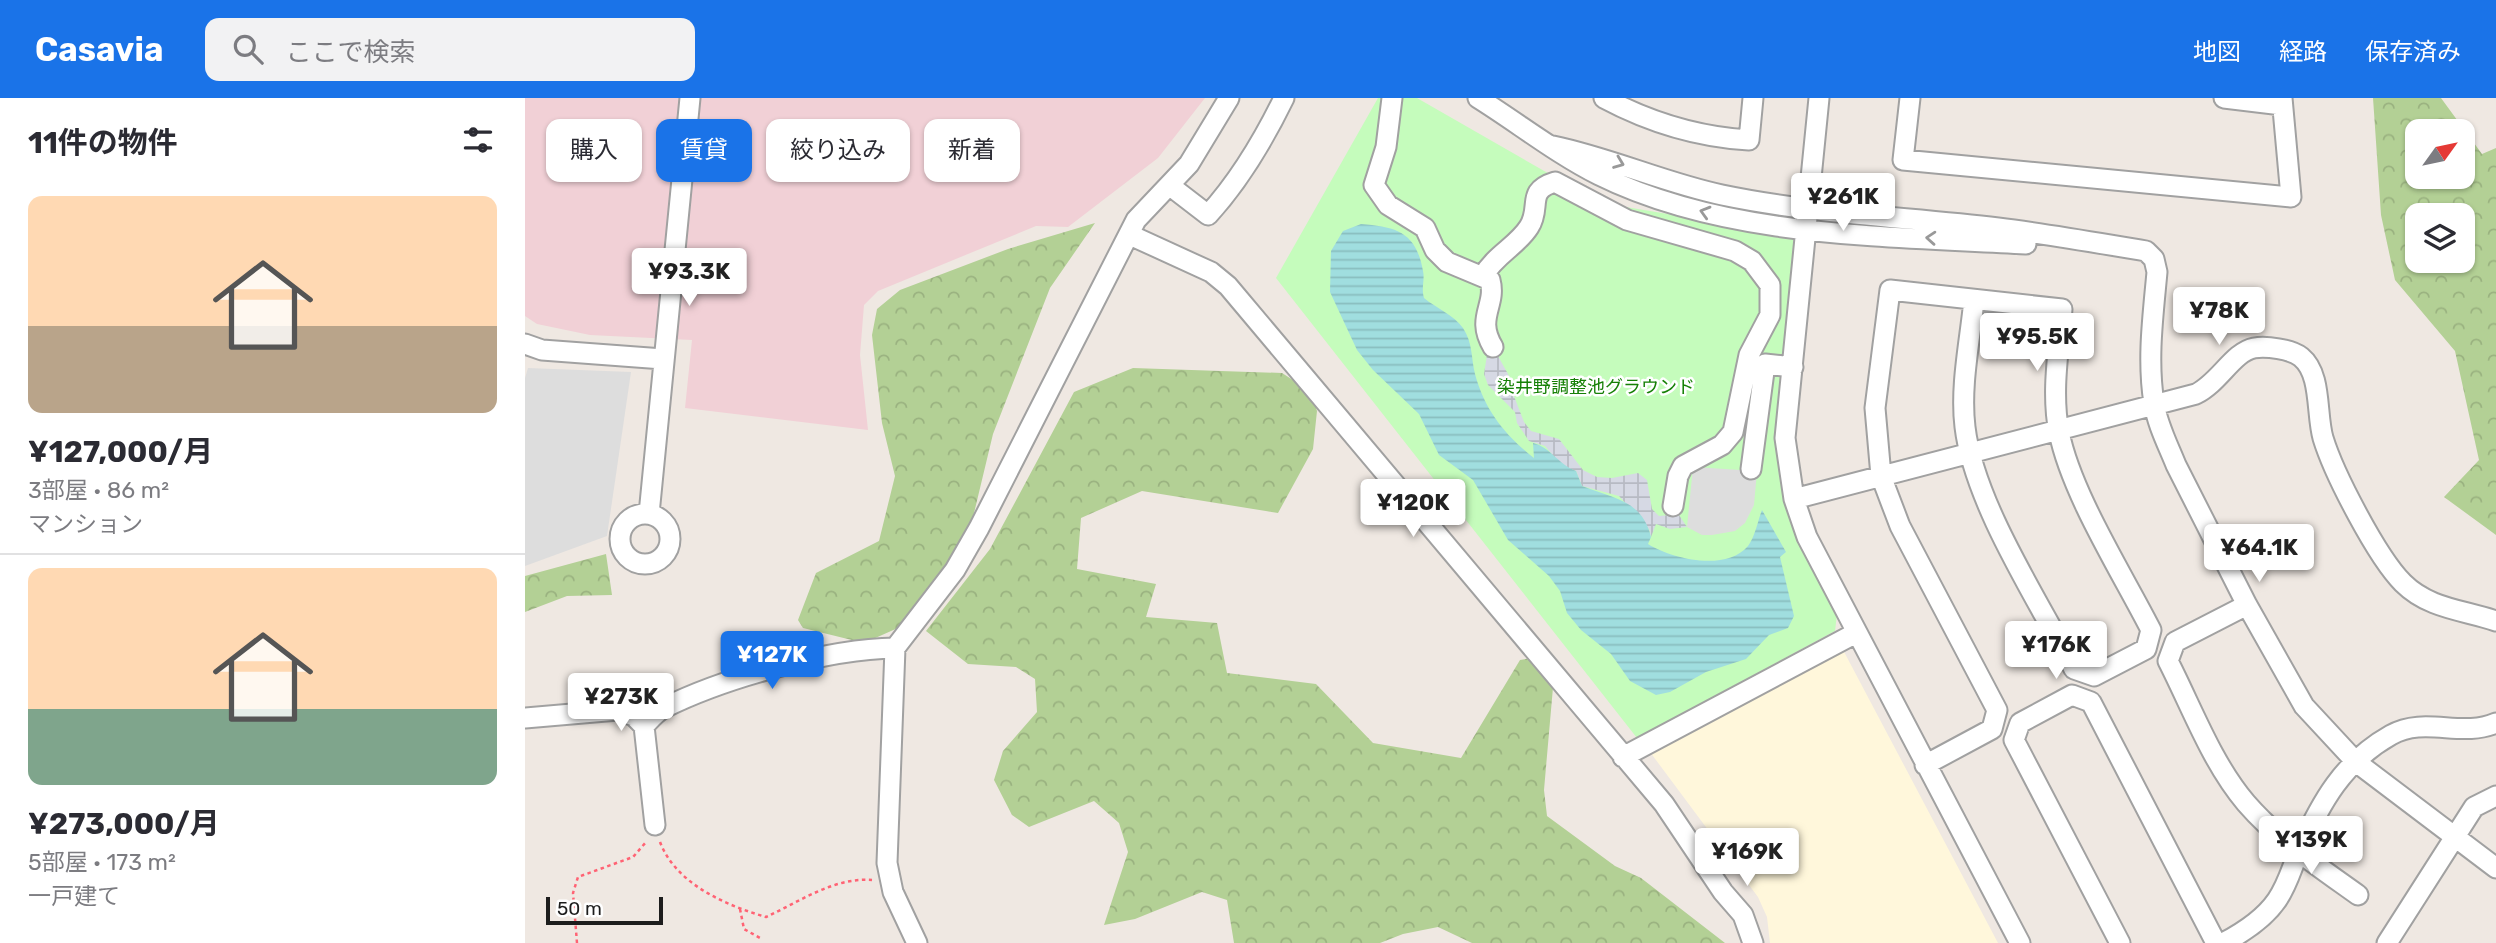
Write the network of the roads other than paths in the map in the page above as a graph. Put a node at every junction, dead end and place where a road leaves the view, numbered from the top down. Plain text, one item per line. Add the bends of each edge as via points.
1 (690, 98) edge
2 (1229, 98) edge
3 (1284, 98) edge
4 (1392, 98) edge
5 (1479, 98) edge
6 (1604, 98) edge
7 (1753, 98) edge
8 (1819, 98) edge
9 (1910, 98) edge
10 (2224, 98) edge
11 (2282, 101) edge
12 (1553, 146) junction
13 (1169, 186) junction
14 (1807, 209) junction
15 (1804, 229) junction
16 (1130, 235) junction
17 (2146, 251) junction
18 (1483, 276) junction
19 (1974, 300) junction
20 (525, 344) edge
21 (1493, 347) dead end
22 (663, 359) junction
23 (1793, 367) junction
24 (2154, 405) junction
25 (2059, 431) junction
26 (1970, 454) junction
27 (1751, 469) dead end
28 (1881, 476) junction
29 (1794, 499) junction
30 (1673, 506) dead end
31 (649, 514) dead end
32 (2248, 605) junction
33 (2496, 621) edge
34 (1856, 633) junction
35 (895, 648) junction
36 (525, 718) edge
37 (2496, 723) edge
38 (643, 726) junction
39 (1623, 757) junction
40 (2356, 762) junction
41 (1925, 765) junction
42 (2496, 796) edge
43 (655, 825) road end
44 (2455, 838) junction
45 (2298, 852) junction
46 (2496, 868) edge
47 (2358, 895) dead end
48 (917, 943) edge
49 (1753, 943) edge
50 (2019, 943) edge
51 (2120, 943) edge
52 (2216, 943) edge
53 (2224, 943) edge
54 (2387, 943) edge

1 - 22 street
2 - 13 street via 1203,145
3 - 13 street via 1263,141 1208,215
4 - 18 street via 1386,148 1374,185 1388,205 1426,228 1435,250 1447,262
5 - 12 street
6 - 7 street via 1662,124 1749,140
8 - 14 street
9 - 11 street via 1903,160 2291,197
10 - 11 street
12 -> 14 street via 1722,195
15 -> 12 street via 1718,216 1649,196 1598,174
13 - 16 street via 1136,220
14 - 15 street
14 - 17 street via 2000,229
17 -> 15 street
15 - 23 street
16 - 35 street via 979,528 955,570
16 - 39 street via 1211,272 1228,286
17 - 24 street via 2157,272 2150,356
18 - 21 street via 1490,280 1493,292 1484,321
18 - 30 street via 1531,225 1535,195 1555,183 1627,220 1735,251 1764,273 1770,285 1770,315 1749,355 1733,432 1722,445 1683,466
19 - 25 street via 2063,309 2056,381
19 - 26 street via 1965,398
19 - 28 street via 1890,289 1875,408
20 - 22 street
22 - 31 street
23 - 27 street via 1765,364
23 - 29 street via 1785,438
24 - 25 street
24 - 32 street via 2176,465
24 - 33 street via 2211,387 2237,356 2254,348 2289,351 2301,357 2311,370 2323,439 2387,565 2419,596
25 - 26 street
25 - 26 street via 2069,471 2151,631 2146,649 2094,676 2074,669 1985,499
26 - 28 street
28 - 29 street
28 - 41 street via 1901,526 1997,710 1992,729
29 - 34 street via 1807,537
32 - 40 street via 2304,706
32 - 45 street via 2175,642 2168,661 2223,769 2245,801
34 - 39 street
34 - 41 street
35 - 38 street via 788,665 721,685 661,709
35 - 48 street via 887,863 889,881
36 - 38 street via 618,710 634,716
37 - 40 street via 2469,729 2403,729
38 - 43 street
39 - 49 street via 1680,824 1743,915
40 - 44 street
40 - 45 street via 2331,787
41 - 50 street
42 - 44 street via 2475,807
44 - 46 street
44 - 54 street
45 - 47 street
45 - 53 street via 2277,901 2247,930
51 - 52 street via 2014,740 2020,723 2073,695 2091,702

